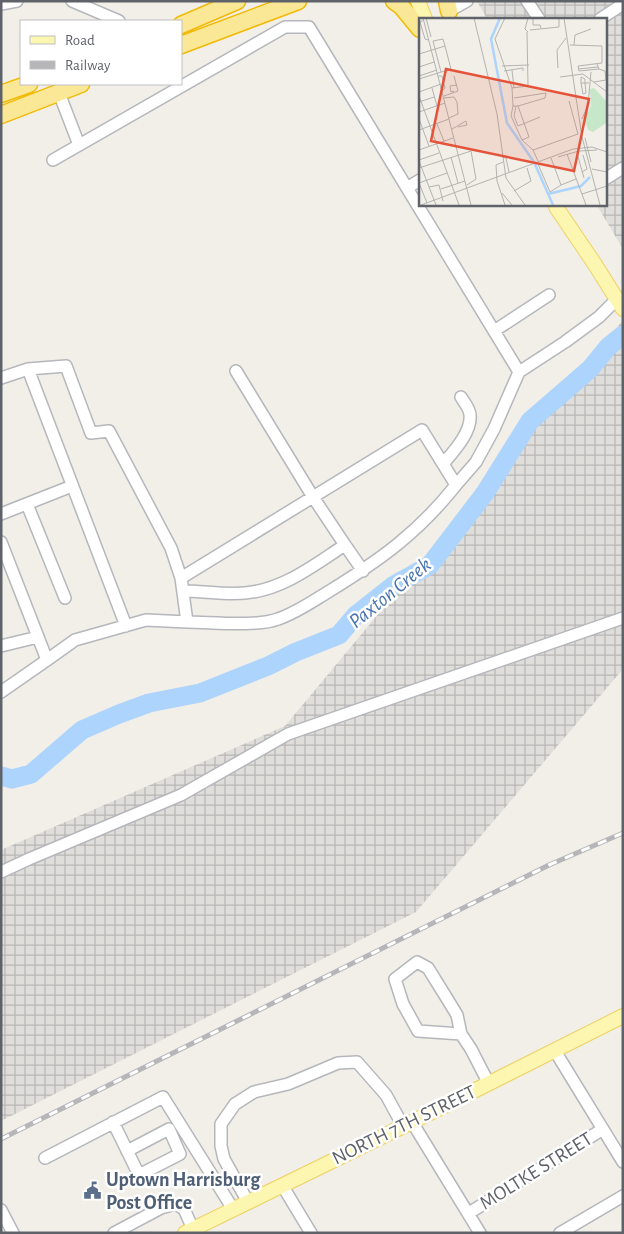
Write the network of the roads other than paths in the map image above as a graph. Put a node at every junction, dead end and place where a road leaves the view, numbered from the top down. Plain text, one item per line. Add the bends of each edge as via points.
1 (16, 1) edge
2 (72, 1) edge
3 (237, 1) edge
4 (298, 1) edge
5 (394, 1) edge
6 (418, 1) edge
7 (467, 1) edge
8 (527, 1) edge
9 (1, 4) edge
10 (623, 4) edge
11 (448, 8) edge
12 (425, 18) edge
13 (538, 18) edge
14 (602, 18) edge
15 (117, 20) edge
16 (182, 25) edge
17 (419, 28) edge
18 (182, 45) edge
19 (26, 85) edge
20 (79, 85) edge
21 (58, 93) junction
22 (1, 94) edge
23 (1, 115) edge
24 (79, 145) junction
25 (53, 160) dead end
26 (623, 168) edge
27 (606, 178) edge
28 (419, 181) edge
29 (407, 188) junction
30 (556, 205) edge
31 (549, 295) dead end
32 (621, 305) edge
33 (494, 331) junction
34 (28, 369) junction
35 (236, 371) dead end
36 (519, 372) junction
37 (1, 378) edge
38 (461, 397) dead end
39 (443, 464) junction
40 (456, 485) junction
41 (72, 486) junction
42 (313, 497) junction
43 (27, 504) junction
44 (1, 514) edge
45 (1, 542) edge
46 (345, 544) junction
47 (363, 571) junction
48 (182, 578) junction
49 (183, 590) junction
50 (65, 598) dead end
51 (623, 618) edge
52 (187, 622) junction
53 (126, 626) junction
54 (38, 637) junction
55 (1, 646) edge
56 (47, 660) junction
57 (1, 692) edge
58 (1, 872) edge
59 (623, 1016) edge
60 (461, 1034) junction
61 (555, 1051) junction
62 (489, 1084) junction
63 (113, 1122) junction
64 (407, 1124) junction
65 (603, 1129) junction
66 (127, 1150) junction
67 (45, 1158) dead end
68 (623, 1162) edge
69 (282, 1185) junction
70 (623, 1196) edge
71 (248, 1202) junction
72 (232, 1209) junction
73 (1, 1210) edge
74 (469, 1214) junction
75 (189, 1231) edge
76 (13, 1233) edge
77 (114, 1233) edge
78 (311, 1233) edge
79 (480, 1233) edge
80 (560, 1233) edge

1 - 9 street
2 - 15 street
3 - 16 highway
4 - 18 highway
5 - 17 highway
6 - 12 main road
7 - 11 street
8 - 13 street
10 - 14 street
19 - 22 highway
20 - 21 highway
21 - 23 highway
21 - 24 street
24 - 25 street
24 - 29 street via 285,27 309,27
26 - 27 street
28 - 29 street
29 - 33 street
30 - 32 main road
31 - 33 street
32 - 36 street via 598,317
33 - 36 street
34 - 37 street
34 - 41 street
34 - 48 street via 66,366 90,433 109,431 171,548
35 - 42 street
36 - 40 street via 481,454
38 - 39 street via 471,413 470,421 462,440
39 - 40 street
39 - 42 street via 422,430
40 - 47 street via 412,534
41 - 43 street
41 - 53 street
42 - 46 street
42 - 48 street
43 - 44 street
43 - 50 street
45 - 54 street
46 - 47 street
46 - 49 street via 301,574 270,588 244,594
47 - 52 street via 278,620
48 - 49 street
49 - 52 street
51 - 58 street via 288,734 181,796
52 - 53 street via 146,620
53 - 56 street via 75,640
54 - 55 street
54 - 56 street
56 - 57 street
59 - 61 main road, NORTH 7TH STREET
60 - 60 street via 418,1030 403,1004 395,979 417,962 428,968 457,1015
60 - 62 street
61 - 62 main road, NORTH 7TH STREET
61 - 65 street
62 - 64 main road, NORTH 7TH STREET
63 - 66 street
63 - 67 street
63 - 72 street via 163,1097
64 - 69 main road, NORTH 7TH STREET
64 - 71 street via 357,1062 338,1063 288,1084 254,1092 235,1104 221,1124 224,1159
64 - 74 street
65 - 68 street
65 - 74 street, MOLTKE STREET
66 - 66 street via 139,1175 180,1154 169,1129
69 - 71 main road, NORTH 7TH STREET
69 - 78 street
70 - 80 street
71 - 72 main road, NORTH 7TH STREET
72 - 75 main road, NORTH 7TH STREET
73 - 76 street
74 - 79 street
75 - 77 street via 184,1209 175,1204

